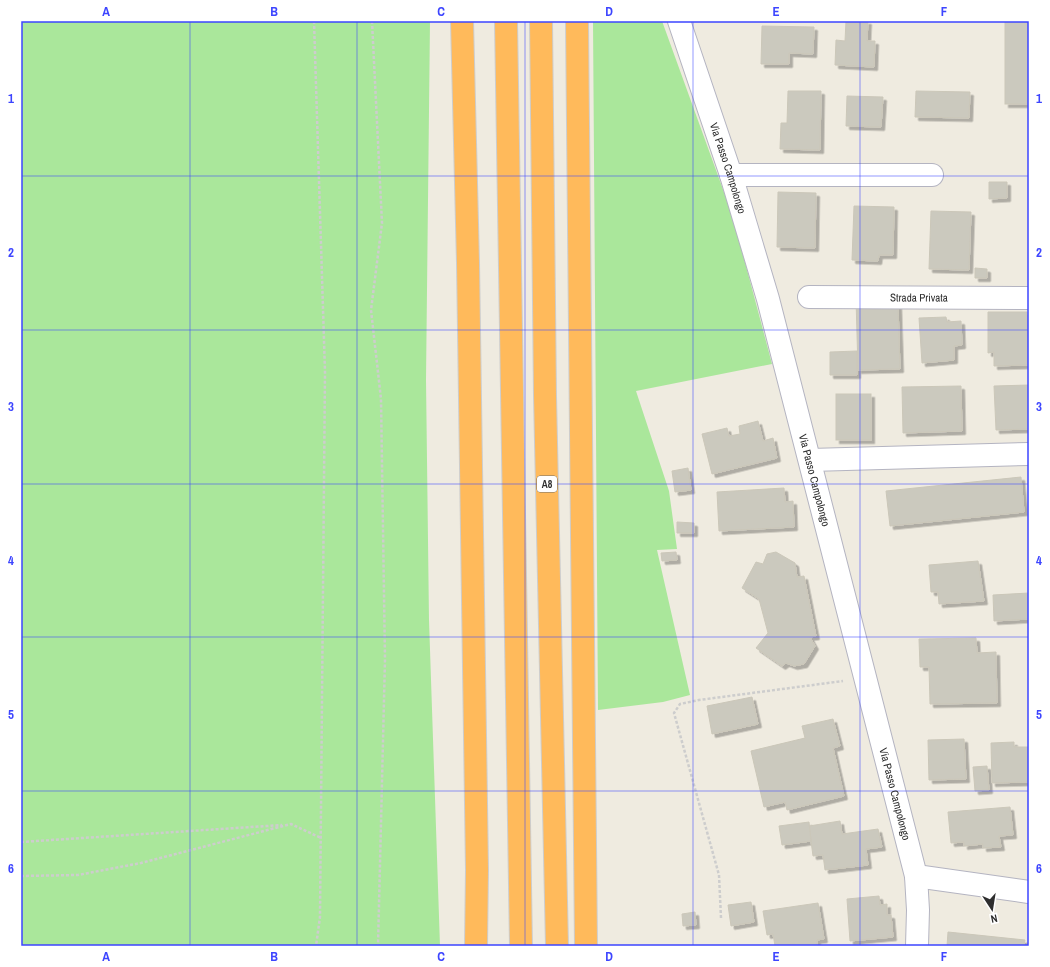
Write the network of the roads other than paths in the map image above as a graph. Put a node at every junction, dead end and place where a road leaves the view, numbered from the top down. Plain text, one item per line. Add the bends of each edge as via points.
1 (462, 21) edge
2 (506, 21) edge
3 (541, 21) edge
4 (577, 21) edge
5 (678, 21) edge
6 (731, 175) junction
7 (932, 175) dead end
8 (809, 297) dead end
9 (1029, 298) edge
10 (1029, 454) edge
11 (810, 460) junction
12 (916, 876) junction
13 (1029, 892) edge
14 (476, 946) edge
15 (521, 946) edge
16 (557, 946) edge
17 (586, 946) edge
18 (917, 946) edge

1 - 14 highway via 468,263
2 - 15 highway
3 - 16 highway, A8 via 545,396
4 - 17 highway
5 - 6 street, Via Passo Campolongo
6 - 7 street
6 - 11 street, Via Passo Campolongo via 768,299
8 - 9 street, Strada Privata
10 - 11 street
11 - 12 street, Via Passo Campolongo
12 - 13 street
12 - 18 street, Via Passo Campolongo

